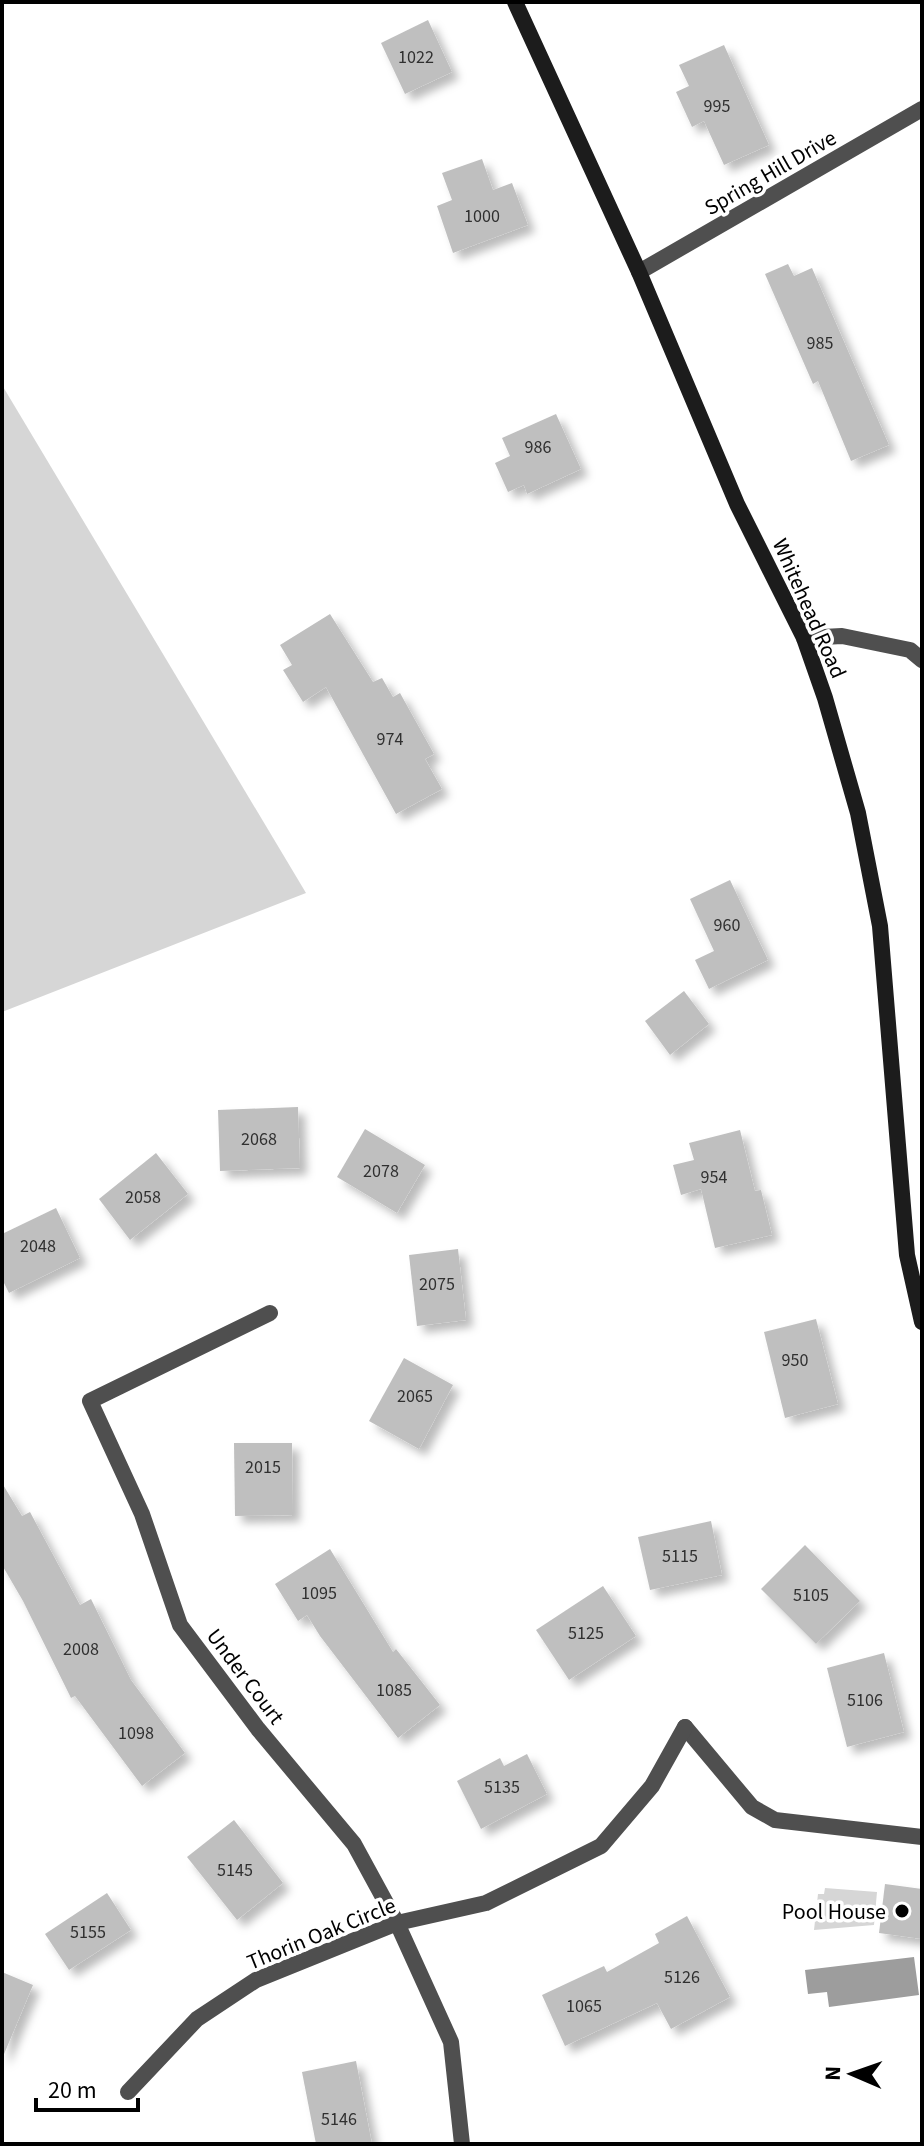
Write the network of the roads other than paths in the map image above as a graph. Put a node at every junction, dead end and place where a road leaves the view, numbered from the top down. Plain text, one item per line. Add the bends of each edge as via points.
1 (515, 2) edge
2 (922, 109) edge
3 (639, 272) junction
4 (804, 638) junction
5 (922, 660) edge
6 (270, 1313) dead end
7 (922, 1322) edge
8 (922, 1837) edge
9 (397, 1923) junction
10 (128, 2092) dead end
11 (462, 2144) edge

1 - 3 street, Whitehead Road
2 - 3 street, Spring Hill Drive
3 - 4 street, Whitehead Road via 737,504
4 - 5 street via 842,636 910,650
4 - 7 street, Whitehead Road via 858,813 880,926 907,1255
6 - 9 street, Under Court via 90,1401 142,1514 180,1625 354,1844
8 - 9 street, Thorin Oak Circle via 775,1820 752,1807 685,1727 652,1786 601,1846 486,1903
9 - 10 street, Thorin Oak Circle via 256,1980 197,2019
9 - 11 street, Under Court via 451,2042

